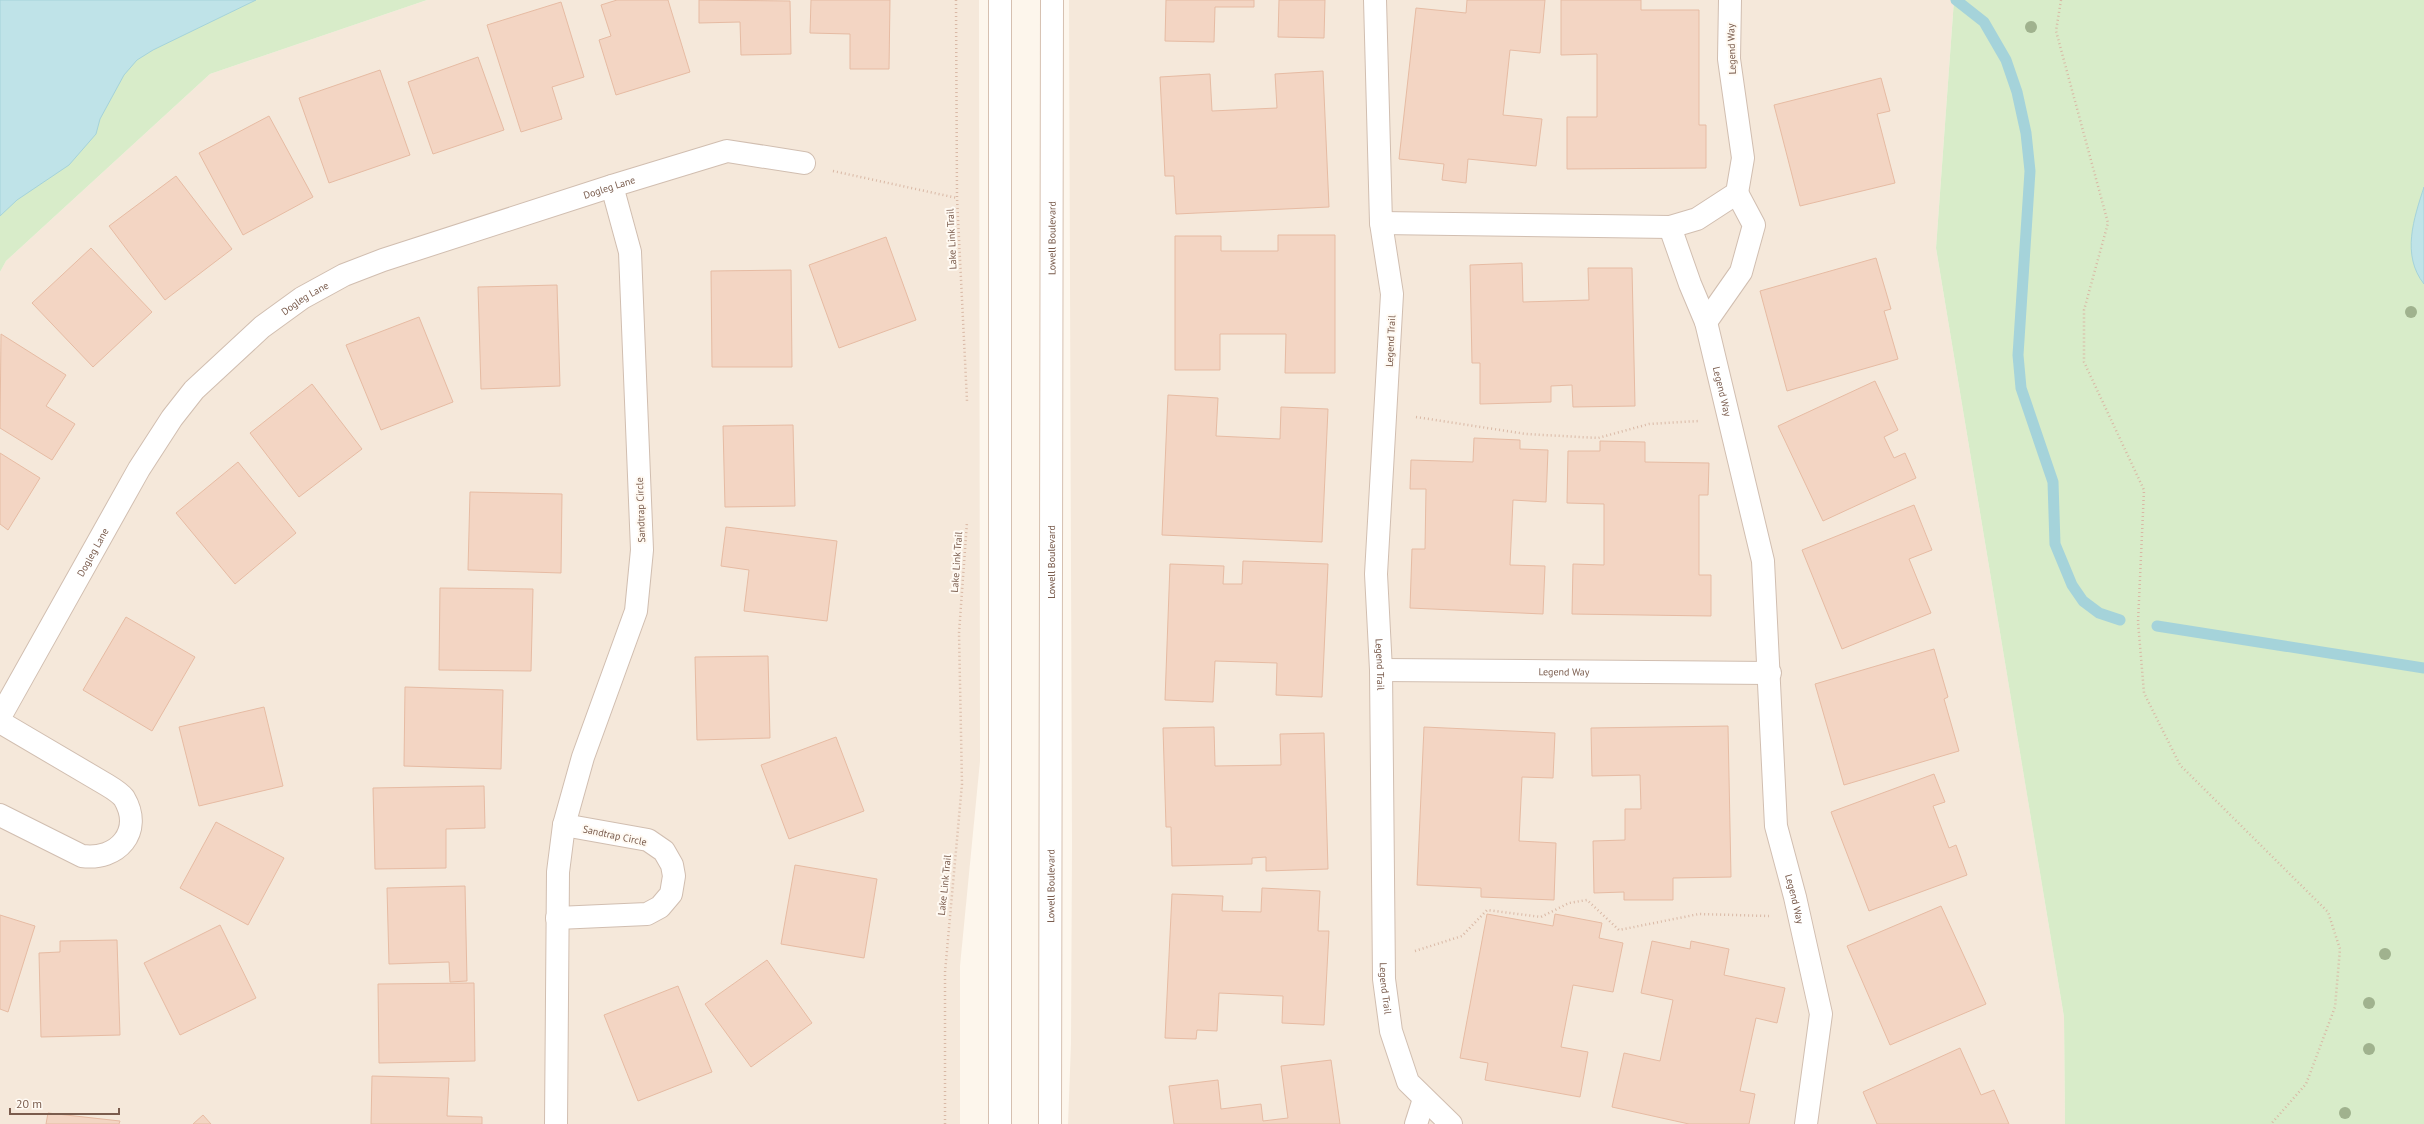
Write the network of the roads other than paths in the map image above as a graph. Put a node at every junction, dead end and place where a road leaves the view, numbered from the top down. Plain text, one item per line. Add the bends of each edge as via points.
1 (1000, 0) edge
2 (1052, 0) edge
3 (1375, 0) edge
4 (1730, 0) edge
5 (804, 163) road end
6 (612, 186) junction
7 (1737, 192) junction
8 (1381, 223) junction
9 (1670, 227) junction
10 (1706, 322) junction
11 (1381, 670) junction
12 (1770, 673) junction
13 (0, 717) edge
14 (0, 722) edge
15 (0, 815) edge
16 (564, 825) junction
17 (557, 918) junction
18 (1424, 1099) junction
19 (556, 1124) edge
20 (1000, 1124) edge
21 (1050, 1124) edge
22 (1416, 1124) edge
23 (1451, 1124) edge
24 (1806, 1124) edge

1 - 20 street
2 - 21 street, Lowell Boulevard
3 - 8 street, Legend Trail
4 - 7 street, Legend Way via 1729,59 1743,158
5 - 6 street, Dogleg Lane via 726,151
6 - 13 street, Dogleg Lane via 383,260 344,276 302,298 262,327 194,390 172,418 139,469
6 - 16 street, Sandtrap Circle via 630,252 642,550 636,612 583,757
7 - 9 street via 1697,219
7 - 10 street via 1754,225 1741,272
8 - 9 street
8 - 11 street, Legend Trail via 1392,294 1376,574
9 - 10 street, Legend Way
10 - 12 street, Legend Way via 1763,561
11 - 12 street, Legend Way
11 - 18 street, Legend Trail via 1384,961 1392,1031 1408,1082
12 - 24 street, Legend Way via 1776,826 1800,917 1821,1014
14 - 15 street via 123,797 130,814 130,831 122,845 110,854 96,858 82,856
16 - 17 street, Sandtrap Circle via 558,872
16 - 17 street, Sandtrap Circle via 648,840 664,851 672,865 674,876 671,894 660,907 647,914
17 - 19 street, Sandtrap Circle
18 - 22 street
18 - 23 street, Legend Trail

